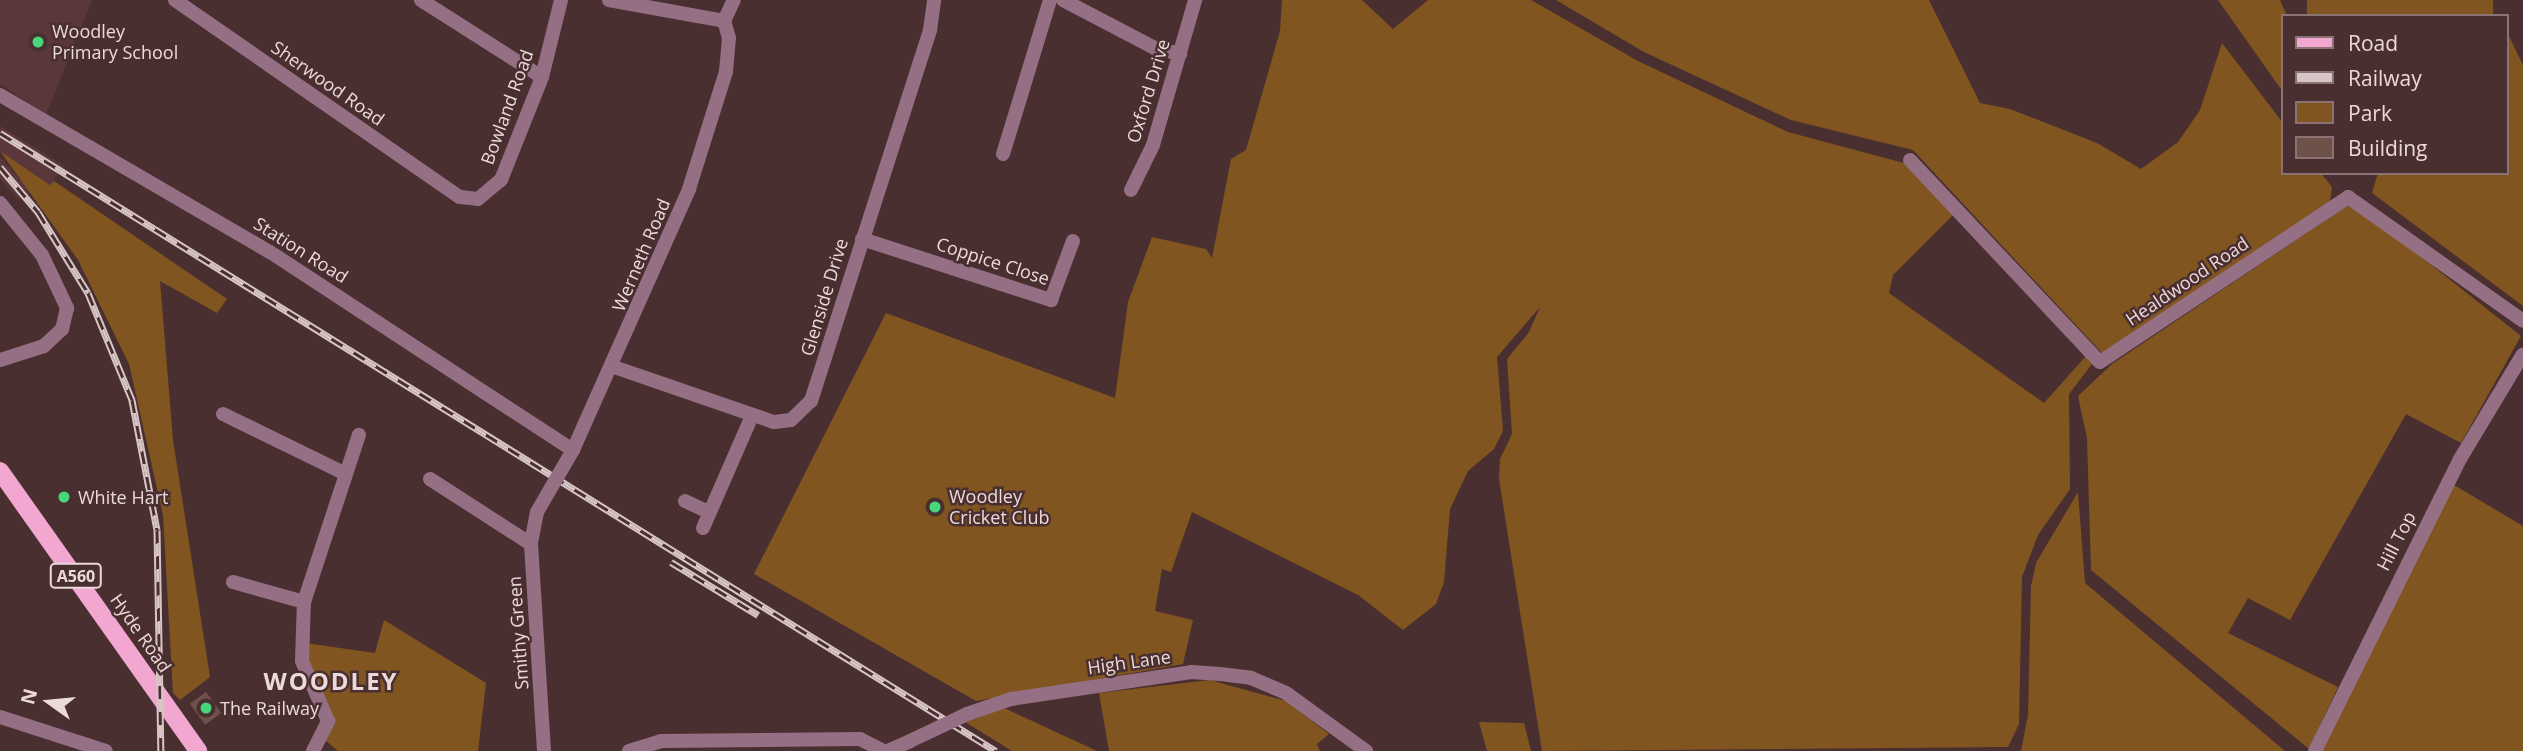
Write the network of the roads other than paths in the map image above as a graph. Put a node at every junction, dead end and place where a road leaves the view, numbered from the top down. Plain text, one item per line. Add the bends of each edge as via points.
1 (176, 0) edge
2 (421, 0) edge
3 (561, 0) edge
4 (609, 0) edge
5 (734, 0) edge
6 (934, 0) edge
7 (1050, 0) edge
8 (1063, 0) edge
9 (1195, 0) edge
10 (724, 21) junction
11 (1180, 54) junction
12 (542, 77) junction
13 (0, 96) edge
14 (1003, 154) dead end
15 (1910, 160) dead end
16 (1130, 190) dead end
17 (460, 197) joint
18 (0, 203) edge
19 (862, 239) junction
20 (1073, 241) dead end
21 (2523, 321) edge
22 (2523, 354) edge
23 (0, 360) edge
24 (614, 367) junction
25 (223, 414) dead end
26 (751, 418) junction
27 (359, 435) dead end
28 (573, 450) junction
29 (0, 471) edge
30 (344, 473) junction
31 (430, 479) dead end
32 (685, 501) dead end
33 (537, 512) joint
34 (709, 512) junction
35 (703, 528) dead end
36 (531, 544) junction
37 (233, 582) dead end
38 (304, 602) junction
39 (0, 717) edge
40 (106, 751) edge
41 (198, 751) edge
42 (313, 751) edge
43 (544, 751) edge
44 (629, 751) edge
45 (886, 751) edge
46 (1366, 751) edge
47 (2315, 751) edge

1 - 17 street, Sherwood Road
2 - 12 street
3 - 12 street, Bowland Road
4 - 10 street
5 - 10 street
6 - 19 street, Glenside Drive via 930,30
7 - 14 street
8 - 11 street via 1155,48
9 - 11 street, Oxford Drive
10 - 24 street, Werneth Road via 729,54 709,131
11 - 16 street, Oxford Drive via 1153,145
12 - 17 street, Bowland Road via 501,180 478,199
13 - 28 street, Station Road via 270,252
15 - 21 street, Healdwood Road via 2101,362 2348,197
18 - 23 street via 42,255 67,308 62,329 44,346
19 - 20 street, Coppice Close via 1051,300
19 - 26 street, Glenside Drive via 811,401 791,420
22 - 47 street, Hill Top via 2460,458
24 - 26 street, Glenside Drive
24 - 28 street, Werneth Road
25 - 30 street
26 - 34 street
27 - 30 street
28 - 33 street, Werneth Road, bridge
29 - 41 main road, Hyde Road / A560
30 - 38 street
31 - 36 street
32 - 34 street
33 - 36 street, Smithy Green
34 - 35 street
36 - 43 street, Smithy Green
37 - 38 street
38 - 42 street via 302,662 328,721
39 - 40 street
44 - 45 street, High Lane via 661,741 860,739
45 - 46 street, High Lane, bridge via 1011,699 1191,672 1251,678 1286,693

